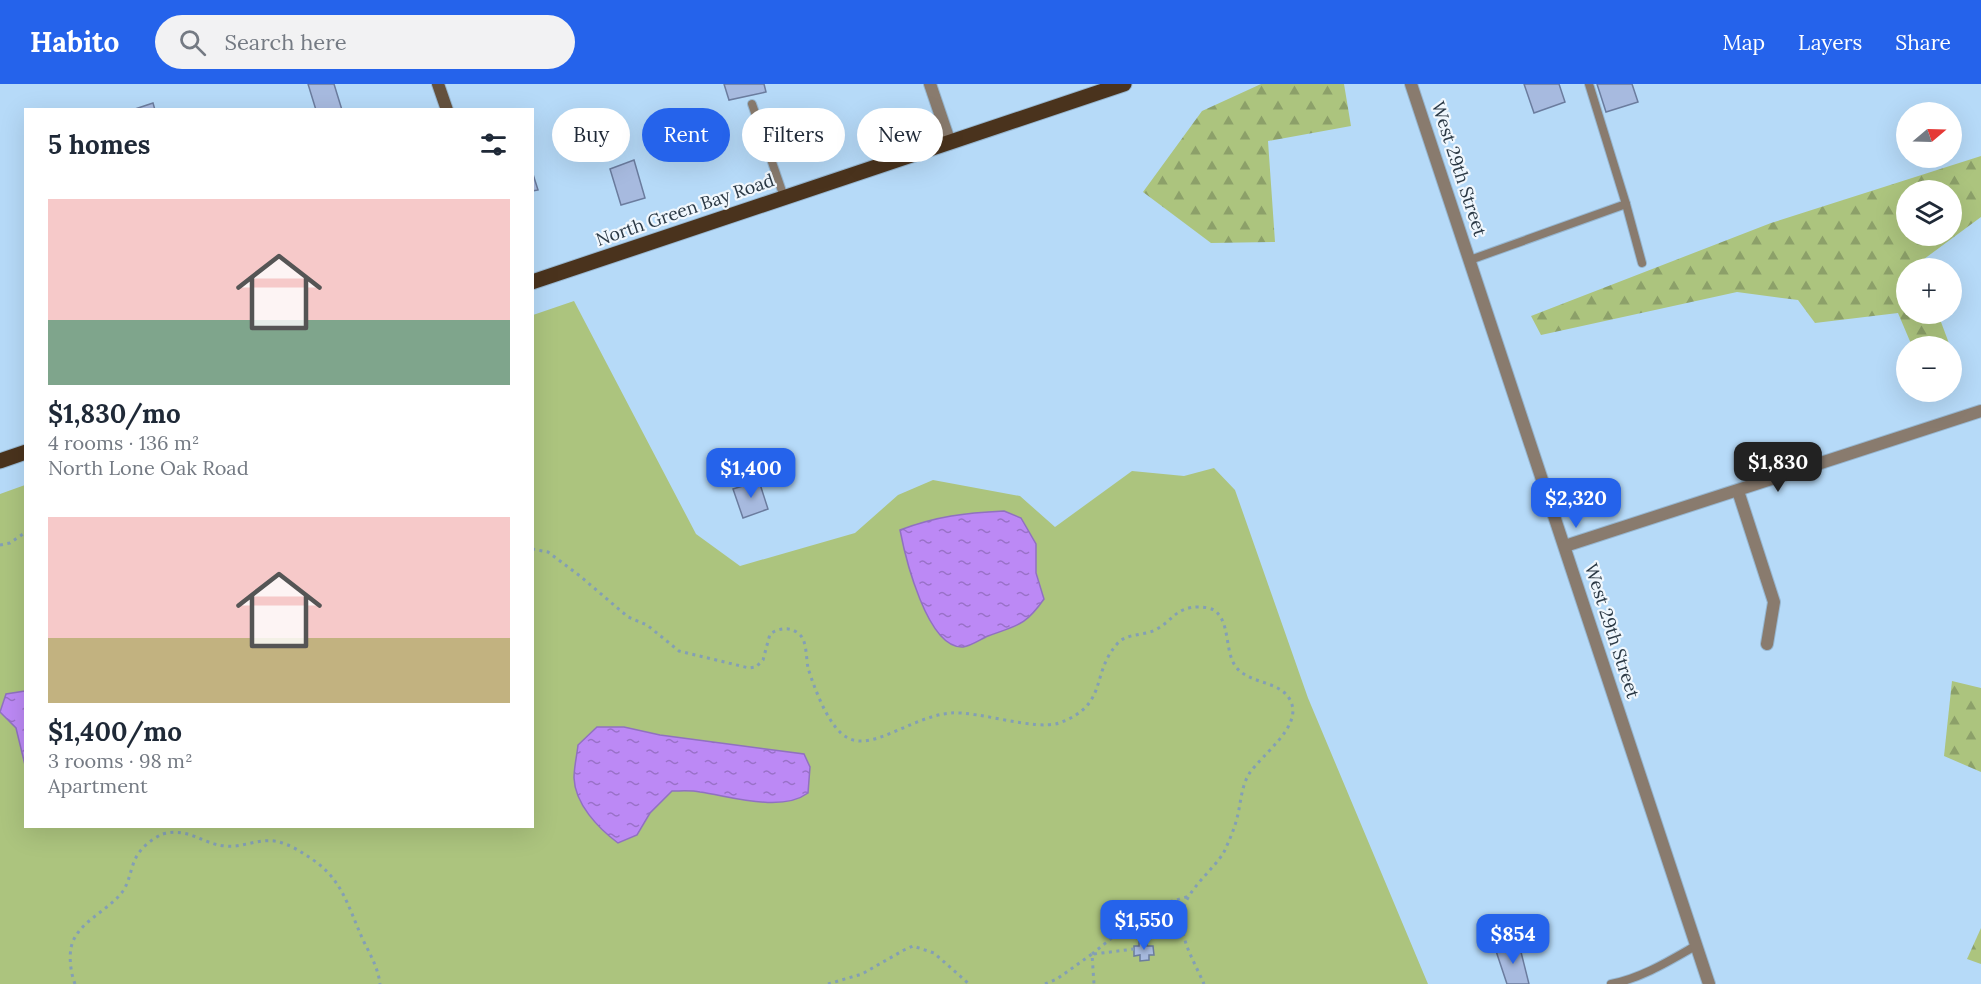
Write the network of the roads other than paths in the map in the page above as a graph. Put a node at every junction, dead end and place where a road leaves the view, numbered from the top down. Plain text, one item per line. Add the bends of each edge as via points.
1 (438, 84) edge
2 (930, 84) edge
3 (1124, 84) edge
4 (1411, 84) edge
5 (1589, 84) edge
6 (752, 104) dead end
7 (446, 108) edge
8 (950, 143) junction
9 (784, 197) junction
10 (1626, 204) junction
11 (1470, 260) junction
12 (1642, 263) dead end
13 (534, 281) edge
14 (1981, 411) edge
15 (24, 453) edge
16 (0, 461) edge
17 (1738, 491) junction
18 (1565, 546) junction
19 (1767, 644) dead end
20 (1697, 945) junction
21 (1611, 984) edge
22 (1710, 984) edge

1 - 7 street
2 - 8 street
3 - 8 main road, North Green Bay Road
4 - 11 street, West 29th Street
5 - 10 lane
6 - 9 lane
8 - 9 main road, North Green Bay Road
9 - 13 main road, North Green Bay Road
10 - 11 lane
10 - 12 lane
11 - 18 street, West 29th Street
14 - 17 street
15 - 16 main road
17 - 18 street
17 - 19 street via 1774,602
18 - 20 street, West 29th Street
20 - 21 lane via 1637,977
20 - 22 street, West 29th Street

